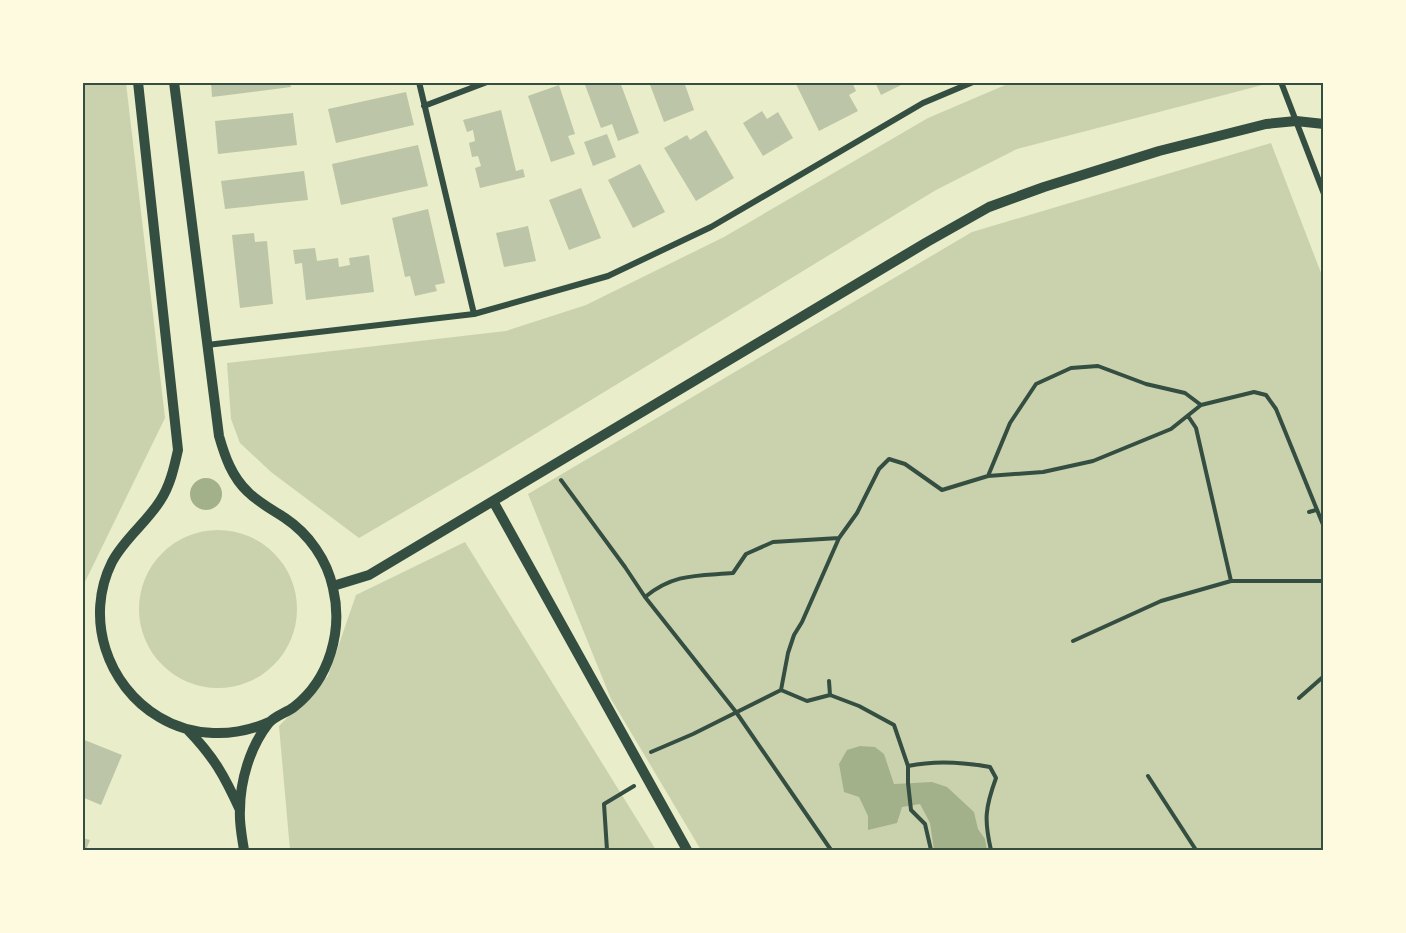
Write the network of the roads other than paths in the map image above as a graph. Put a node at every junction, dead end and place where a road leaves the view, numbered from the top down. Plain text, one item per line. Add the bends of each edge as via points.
1 (138, 82) edge
2 (174, 82) edge
3 (419, 82) edge
4 (487, 82) edge
5 (973, 82) edge
6 (1281, 82) edge
7 (424, 106) junction
8 (1296, 121) junction
9 (1323, 124) edge
10 (1323, 194) edge
11 (474, 314) junction
12 (207, 345) junction
13 (494, 501) junction
14 (333, 586) junction
15 (268, 722) junction
16 (186, 729) junction
17 (240, 810) junction
18 (244, 850) edge
19 (687, 850) edge

1 - 16 street via 178,450 159,502 112,563 100,608 101,631 106,653 129,694 147,710
2 - 12 street
3 - 7 street
4 - 7 street
5 - 11 street via 923,103 711,227 608,276
6 - 8 street
7 - 11 street
8 - 9 street
8 - 10 street
8 - 13 street via 1266,124 1159,151 989,207
11 - 12 street
12 - 14 street via 219,436 235,477 248,493 303,533 317,549
13 - 14 street via 369,575
13 - 19 street
14 - 15 street via 336,633 322,674 294,707
15 - 16 street via 235,733
15 - 17 street via 246,771
16 - 17 street via 208,751
17 - 18 street

